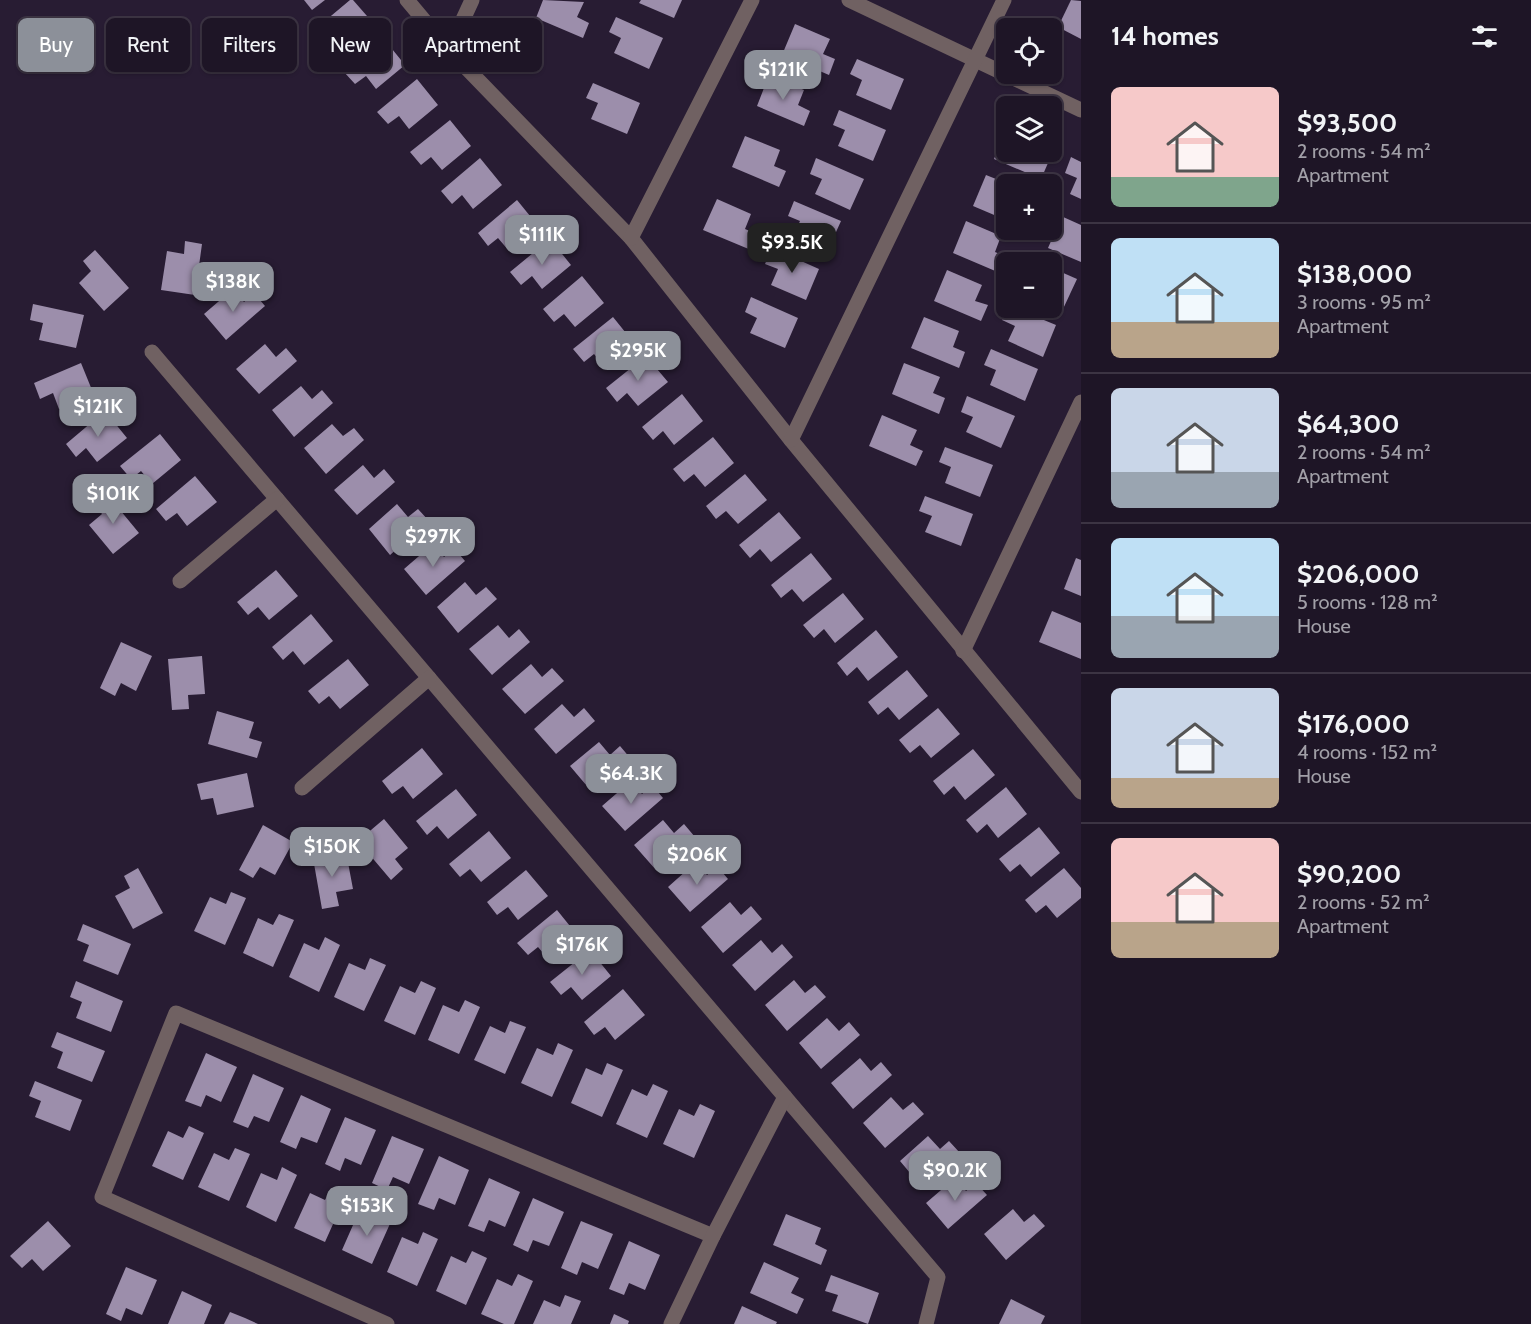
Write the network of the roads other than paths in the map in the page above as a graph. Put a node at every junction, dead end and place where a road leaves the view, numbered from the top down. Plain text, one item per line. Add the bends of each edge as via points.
1 (407, 0) edge
2 (472, 0) edge
3 (752, 0) edge
4 (849, 0) edge
5 (1004, 0) edge
6 (422, 18) edge
7 (464, 18) edge
8 (975, 61) junction
9 (470, 72) edge
10 (1081, 110) edge
11 (631, 238) junction
12 (152, 352) dead end
13 (1081, 402) edge
14 (791, 440) junction
15 (277, 499) junction
16 (180, 581) dead end
17 (963, 651) junction
18 (429, 678) junction
19 (302, 788) dead end
20 (1081, 792) edge
21 (785, 1098) junction
22 (713, 1236) junction
23 (387, 1324) edge
24 (671, 1324) edge
25 (926, 1324) edge

1 - 6 street
2 - 7 street
3 - 11 street
4 - 8 street
5 - 8 street
8 - 10 street
8 - 14 street
9 - 11 street
11 - 14 street
12 - 15 street
13 - 17 street
14 - 17 street
15 - 16 street
15 - 18 street
17 - 20 street
18 - 19 street
18 - 21 street
21 - 22 street
21 - 25 street via 938,1277
22 - 23 street via 176,1013 102,1197
22 - 24 street

